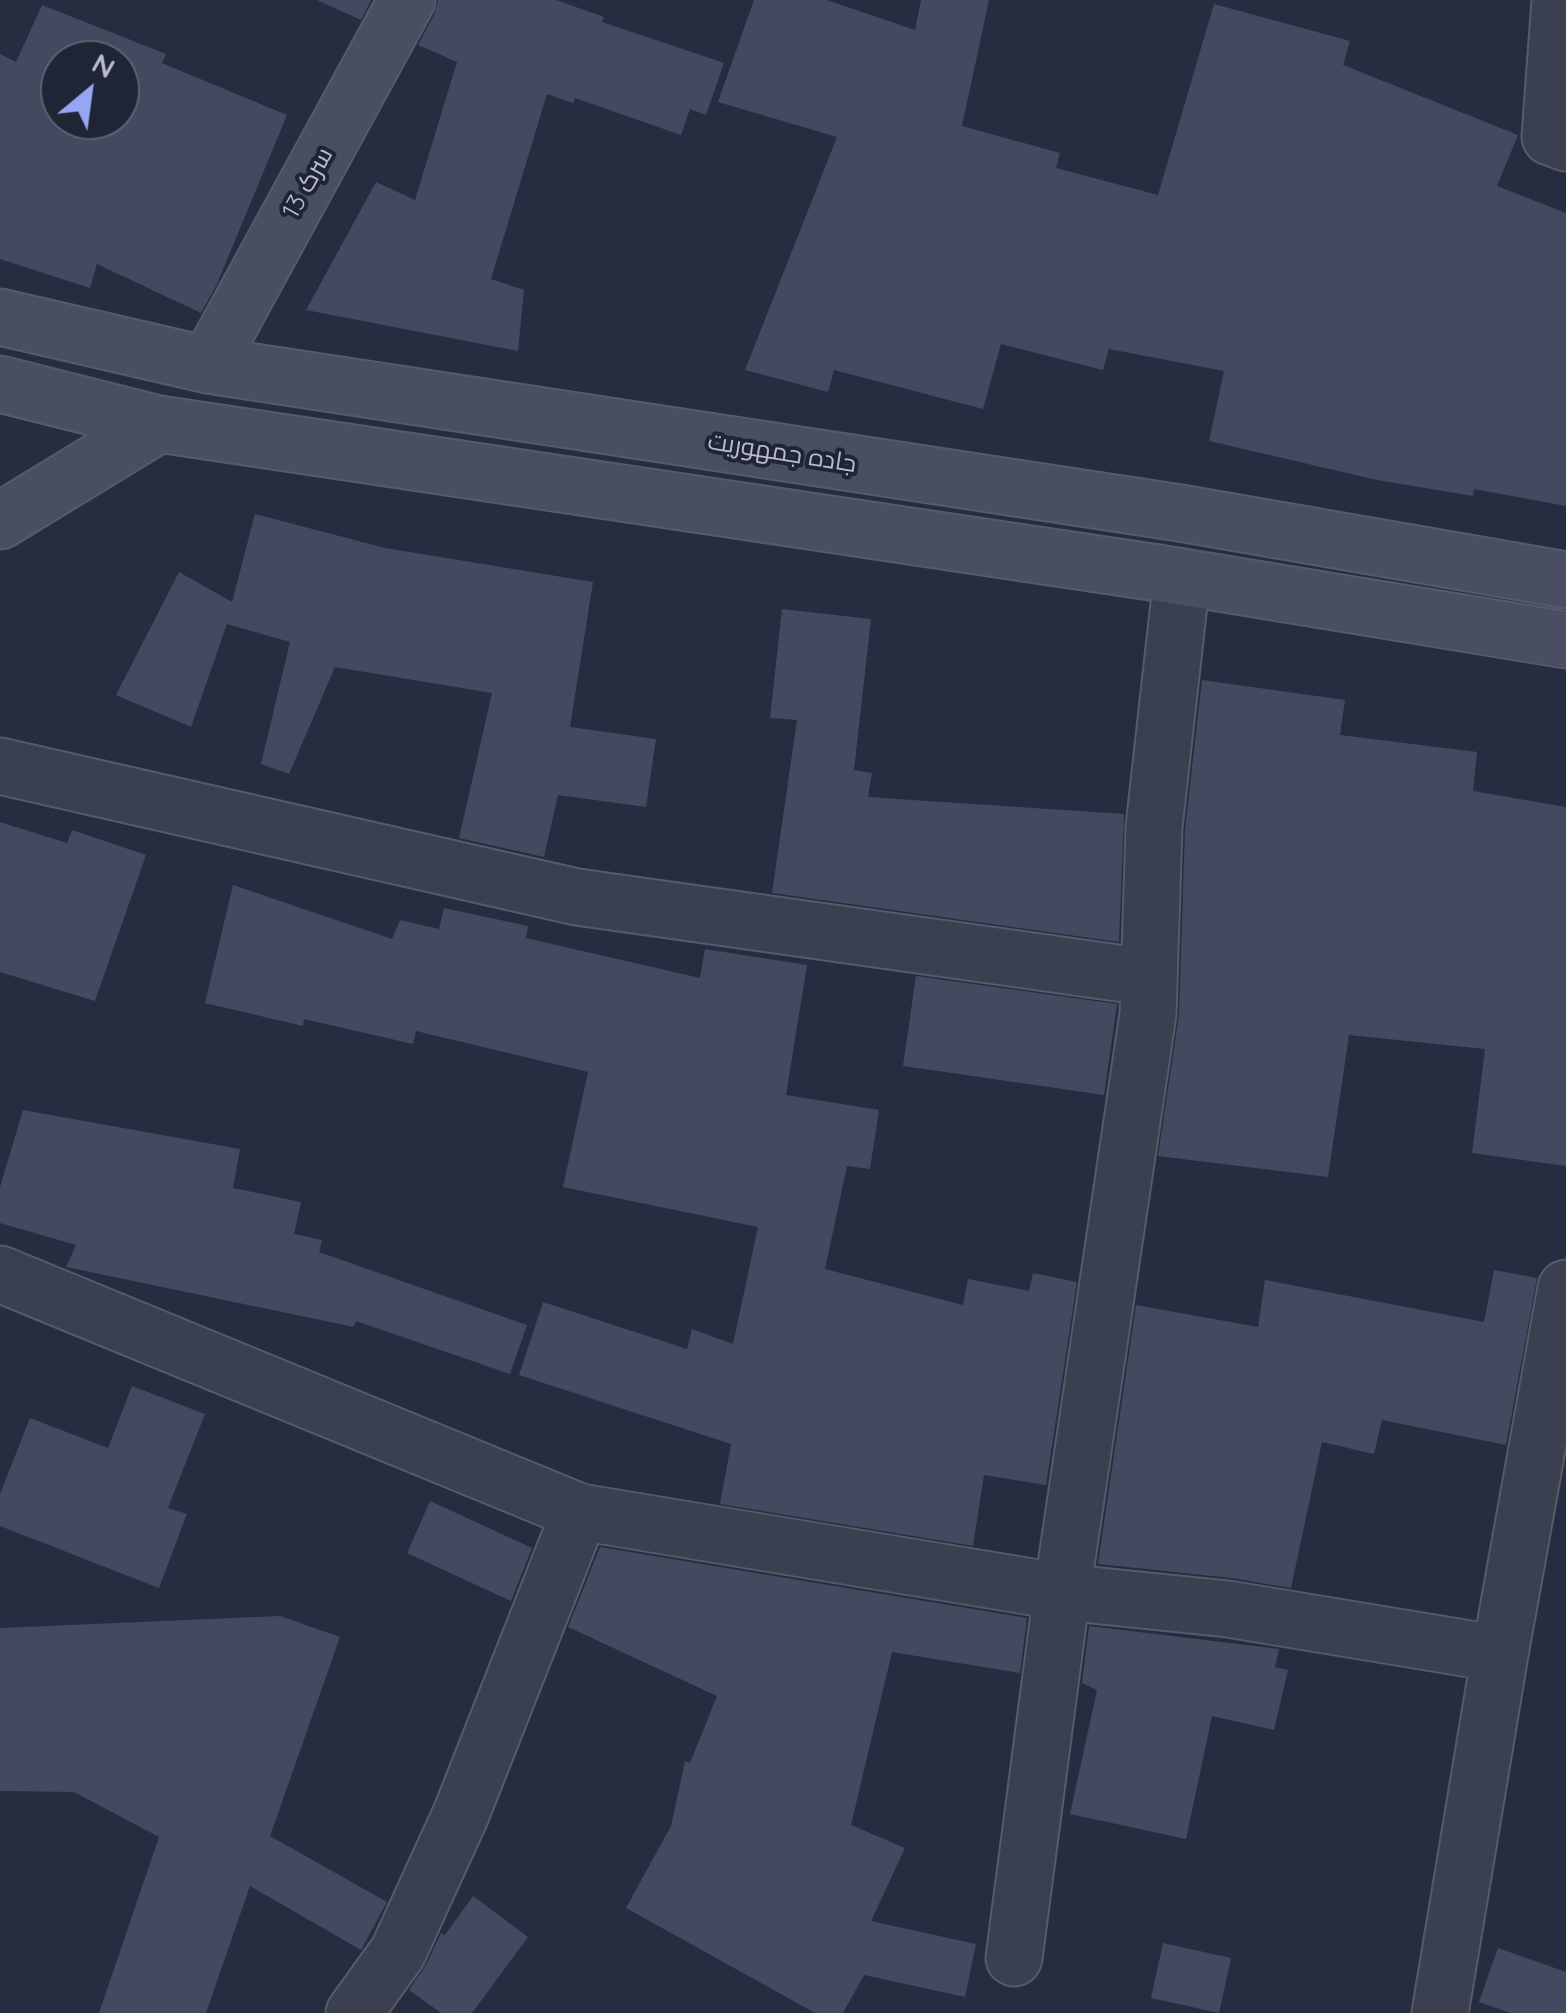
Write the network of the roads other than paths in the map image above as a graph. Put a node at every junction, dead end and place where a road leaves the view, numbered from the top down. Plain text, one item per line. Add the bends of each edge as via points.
1 (407, 0) edge
2 (1560, 0) edge
3 (1566, 143) edge
4 (0, 317) edge
5 (208, 365) junction
6 (0, 384) edge
7 (159, 424) junction
8 (1180, 513) junction
9 (0, 521) edge
10 (1170, 574) junction
11 (1566, 580) edge
12 (1566, 640) edge
13 (0, 766) edge
14 (1146, 976) junction
15 (0, 1274) edge
16 (1566, 1288) edge
17 (580, 1512) junction
18 (1062, 1592) junction
19 (1500, 1654) junction
20 (1014, 1958) dead end
21 (354, 2013) edge
22 (1440, 2013) edge

1 - 5 main road, سرک 13
2 - 3 street via 1550,137
4 - 5 main road, جاده جمهوریت
5 - 8 main road, جاده جمهوریت
6 - 7 main road
7 - 9 main road
7 - 10 main road
8 - 10 main road
8 - 11 main road, جاده جمهوریت
10 - 12 main road
10 - 14 street
13 - 14 street via 576,897
14 - 18 street via 1148,1014
15 - 17 street
16 - 19 street
17 - 18 street
17 - 21 street via 462,1814 398,1952
18 - 19 street via 1228,1610
18 - 20 street
19 - 22 street

